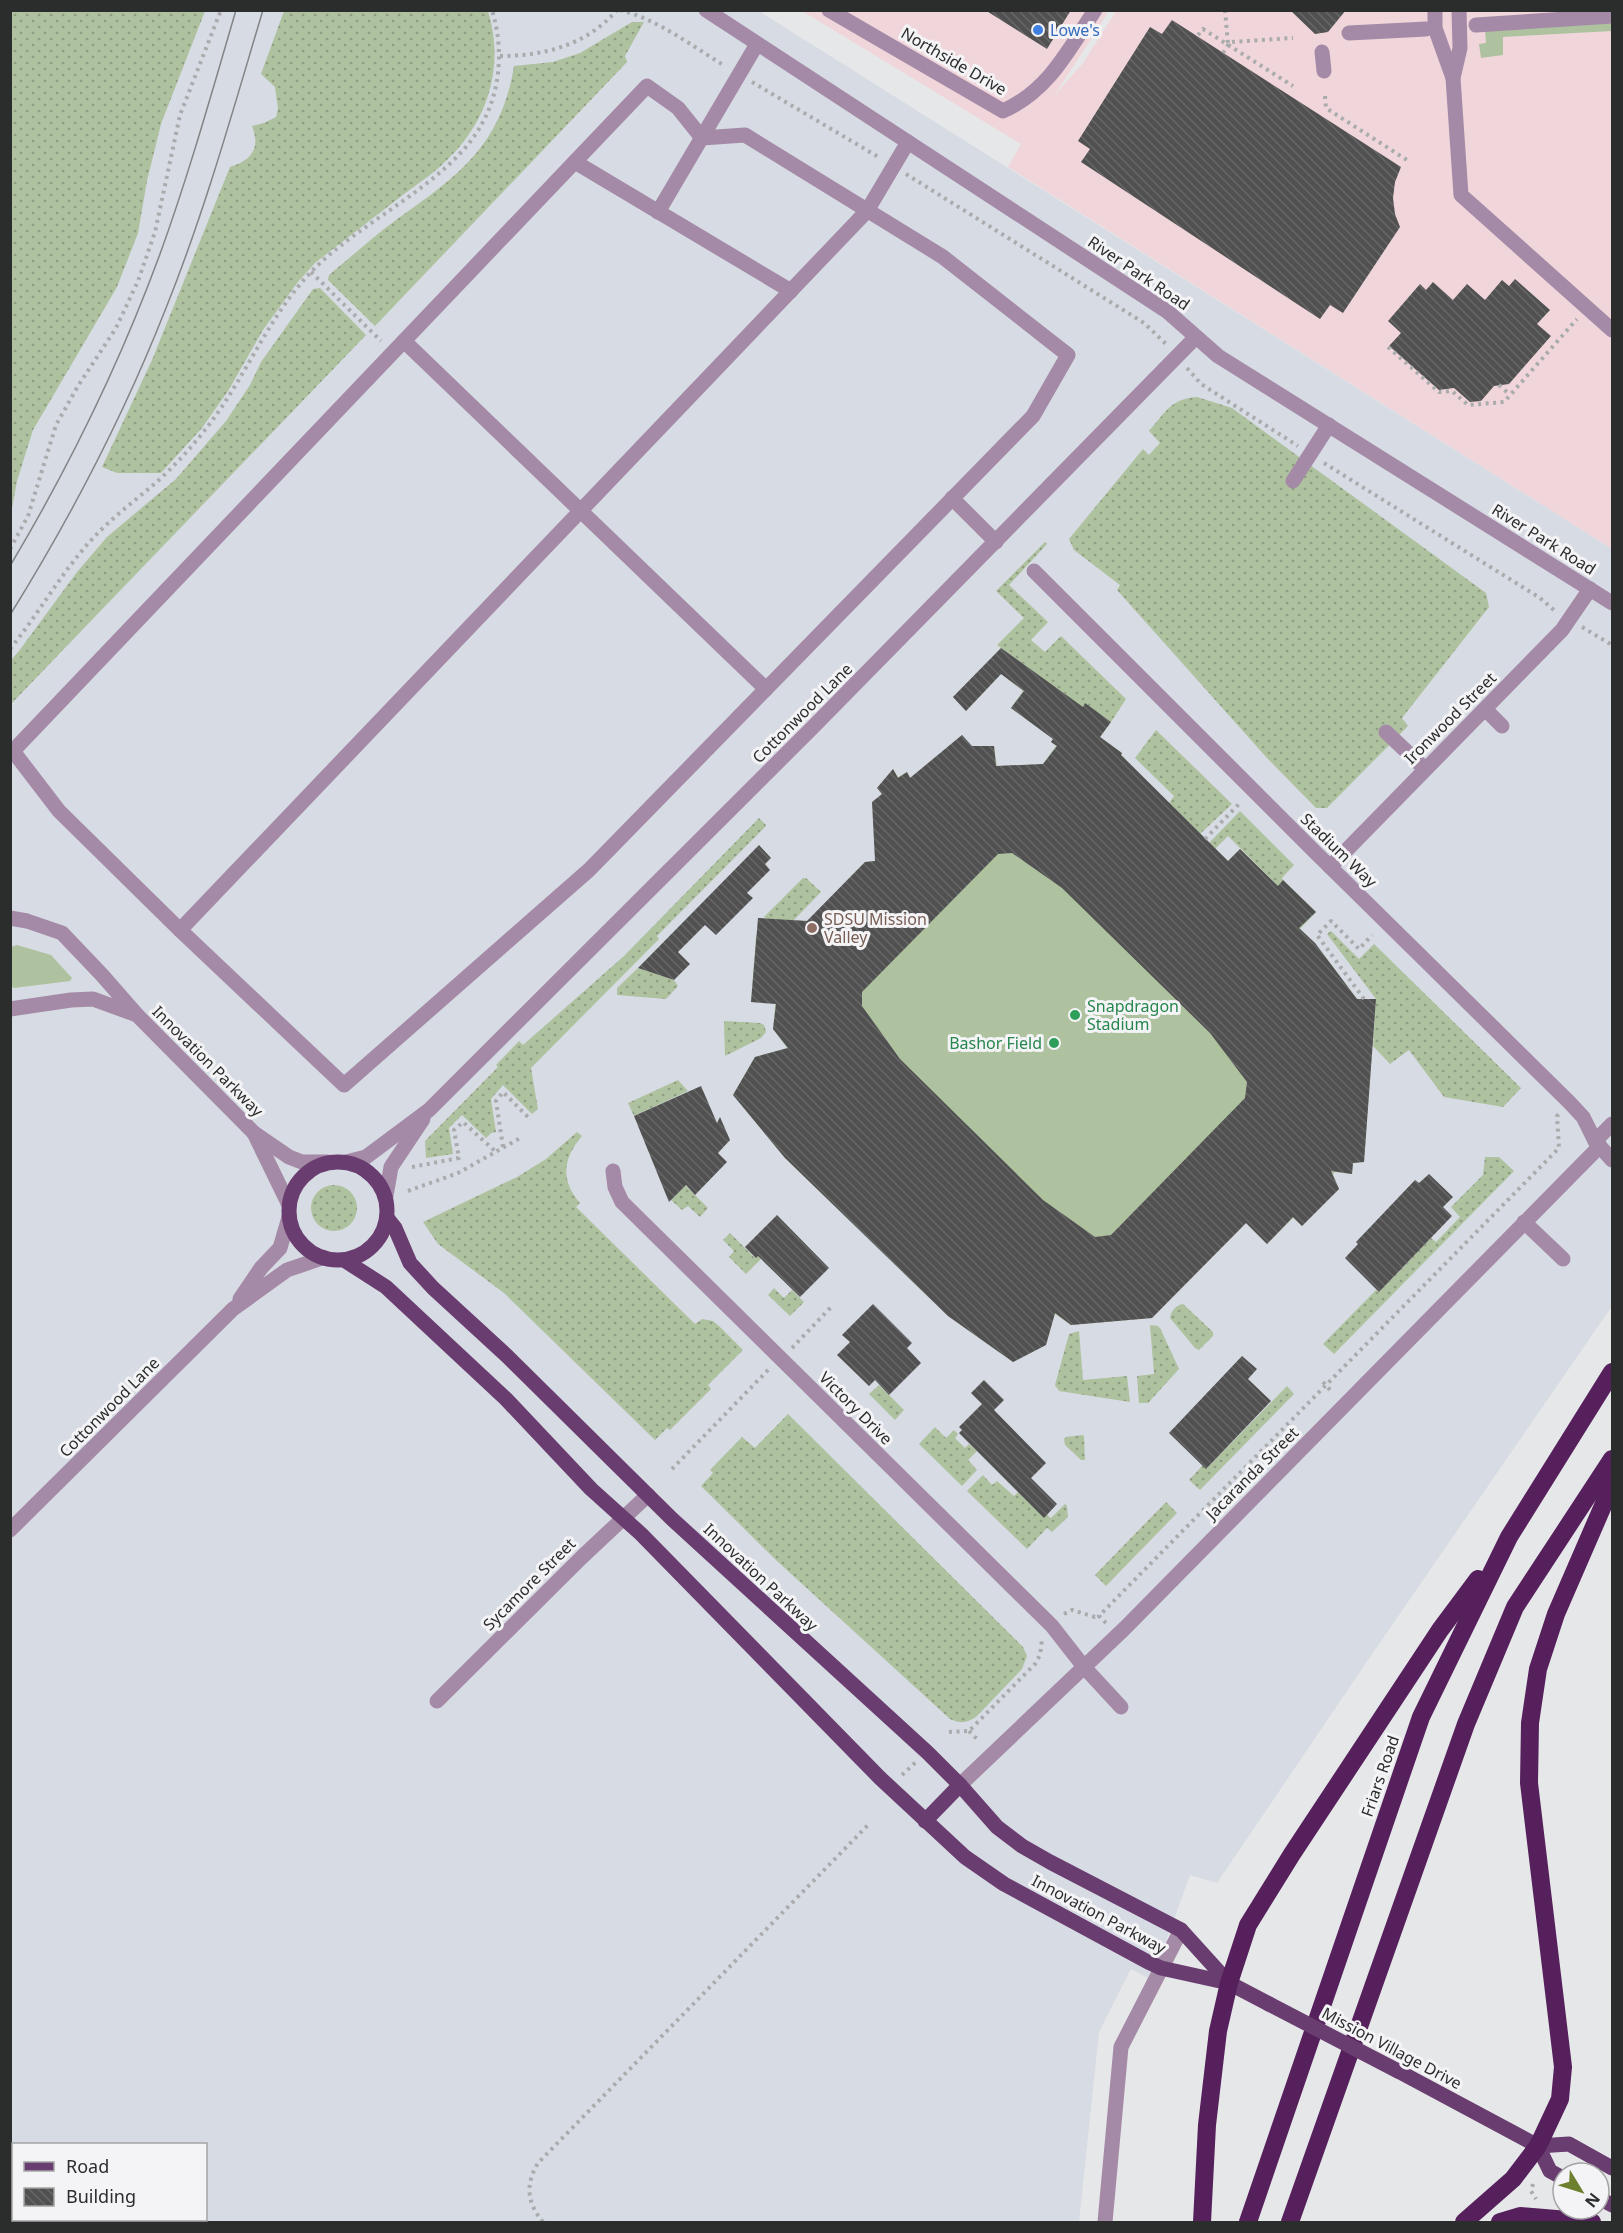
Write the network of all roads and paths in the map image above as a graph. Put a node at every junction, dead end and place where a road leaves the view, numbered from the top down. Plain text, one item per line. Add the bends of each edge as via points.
1 (221, 10) edge
2 (492, 10) edge
3 (618, 10) edge
4 (706, 10) edge
5 (829, 10) edge
6 (1095, 10) edge
7 (1225, 10) edge
8 (1435, 10) edge
9 (1459, 10) edge
10 (1612, 16) edge
11 (1476, 25) dead end
12 (1426, 29) dead end
13 (1349, 33) dead end
14 (1198, 35) dead end
15 (1293, 38) dead end
16 (757, 44) junction
17 (1228, 45) junction
18 (1322, 52) dead end
19 (1223, 53) dead end
20 (500, 56) junction
21 (1324, 71) dead end
22 (739, 75) junction
23 (1453, 78) junction
24 (1293, 86) dead end
25 (1326, 96) dead end
26 (702, 138) junction
27 (908, 142) junction
28 (575, 162) junction
29 (1410, 162) dead end
30 (893, 166) junction
31 (867, 211) junction
32 (658, 212) junction
33 (311, 272) junction
34 (790, 291) junction
35 (1577, 318) dead end
36 (1612, 330) edge
37 (1196, 337) junction
38 (404, 341) junction
39 (1388, 347) dead end
40 (393, 352) junction
41 (1177, 357) junction
42 (1499, 385) dead end
43 (1510, 395) junction
44 (1329, 425) junction
45 (1310, 454) junction
46 (1293, 481) dead end
47 (952, 498) junction
48 (581, 510) junction
49 (996, 542) junction
50 (10, 549) edge
51 (1034, 571) dead end
52 (1590, 589) junction
53 (1612, 603) edge
54 (1555, 611) dead end
55 (1585, 629) dead end
56 (1612, 645) edge
57 (10, 649) edge
58 (766, 689) junction
59 (1485, 709) junction
60 (1502, 726) dead end
61 (1386, 732) dead end
62 (1425, 769) junction
63 (1239, 804) dead end
64 (1205, 839) dead end
65 (1330, 867) junction
66 (10, 918) edge
67 (180, 930) junction
68 (1372, 935) dead end
69 (1364, 999) dead end
70 (10, 1009) edge
71 (137, 1015) junction
72 (429, 1110) junction
73 (1563, 1110) dead end
74 (528, 1117) dead end
75 (1612, 1124) edge
76 (254, 1133) junction
77 (522, 1137) dead end
78 (1598, 1143) junction
79 (503, 1148) junction
80 (496, 1152) junction
81 (1612, 1160) edge
82 (328, 1162) junction
83 (346, 1162) junction
84 (412, 1167) dead end
85 (613, 1171) dead end
86 (408, 1191) dead end
87 (386, 1196) junction
88 (289, 1211) junction
89 (387, 1218) junction
90 (1524, 1222) junction
91 (322, 1258) junction
92 (1563, 1259) dead end
93 (344, 1260) junction
94 (833, 1305) dead end
95 (233, 1309) junction
96 (789, 1350) dead end
97 (772, 1366) dead end
98 (1612, 1372) edge
99 (1324, 1384) junction
100 (1332, 1392) dead end
101 (1612, 1459) edge
102 (672, 1469) dead end
103 (1612, 1485) edge
104 (648, 1495) junction
105 (624, 1518) junction
106 (10, 1530) edge
107 (1509, 1537) junction
108 (1100, 1616) junction
109 (1061, 1617) dead end
110 (1106, 1624) dead end
111 (1045, 1633) dead end
112 (1083, 1667) junction
113 (437, 1701) dead end
114 (1121, 1707) dead end
115 (969, 1731) junction
116 (949, 1732) dead end
117 (979, 1741) dead end
118 (928, 1753) junction
119 (960, 1785) junction
120 (888, 1786) junction
121 (925, 1821) junction
122 (869, 1824) dead end
123 (1181, 1930) junction
124 (1161, 1968) junction
125 (1229, 1983) junction
126 (1538, 2146) junction
127 (1612, 2168) edge
128 (1551, 2172) edge
129 (1535, 2181) dead end
130 (1539, 2202) dead end
131 (543, 2223) edge
132 (1105, 2223) edge
133 (1202, 2223) edge
134 (1248, 2223) edge
135 (1290, 2223) edge
136 (1464, 2223) edge
137 (1500, 2223) edge
138 (1592, 2223) edge

1 - 50 path via 180,115 154,232 138,281 116,328 56,425 28,516
2 - 20 path
3 - 20 path via 590,35 568,45 523,56
3 - 22 path via 651,22
4 - 16 street, River Park Road
5 - 6 street, Northside Drive via 1003,111 1021,103 1045,83
7 - 17 path
8 - 23 street via 1435,28
9 - 23 street via 1460,48
10 - 11 street
12 - 13 street
14 - 17 path via 1203,29
15 - 17 path
16 - 22 street
16 - 27 street, River Park Road
17 - 19 path
17 - 24 path
18 - 21 street
20 - 33 path via 492,99 479,129 454,159 350,237
22 - 26 street
22 - 30 path
23 - 36 street via 1461,195
25 - 29 path via 1326,108
26 - 28 street via 678,108 647,86
26 - 31 street via 745,135
26 - 32 street
27 - 30 street
27 - 37 street, River Park Road via 1168,312
28 - 32 street
28 - 38 street
30 - 31 street
30 - 41 path via 1144,324
31 - 34 street
31 - 47 street via 943,257 1068,355 1032,416
32 - 34 street
33 - 40 path
33 - 57 path via 272,322 208,427 154,484 95,535
34 - 48 street
35 - 43 path
37 - 41 street, Cottonwood Lane
37 - 44 street, River Park Road via 1218,356
38 - 40 street
38 - 48 street
39 - 43 path via 1439,392 1452,391 1468,405 1504,402
40 - 67 street via 13,751 59,812
41 - 45 path via 1201,384
41 - 49 street, Cottonwood Lane
42 - 43 path
44 - 45 street
44 - 52 street, River Park Road
45 - 46 street
45 - 54 path
47 - 49 street
47 - 58 street
48 - 58 street
48 - 67 street
49 - 72 street, Cottonwood Lane
51 - 65 street, Stadium Way
52 - 53 street, River Park Road
52 - 59 street, Ironwood Street via 1562,630
55 - 56 path
58 - 67 street via 588,870 344,1084
59 - 60 street
59 - 62 street, Ironwood Street
61 - 62 street
62 - 65 street, Ironwood Street
63 - 64 path
65 - 78 street, Stadium Way via 1570,1103
66 - 71 street, Innovation Parkway via 62,933
68 - 69 path via 1359,949 1331,921 1317,935
70 - 71 street, Innovation Parkway via 85,999
71 - 76 street, Innovation Parkway
72 - 83 street, Cottonwood Lane via 374,1152
72 - 87 street, Cottonwood Lane via 391,1167
73 - 99 path via 1557,1116 1559,1148
74 - 79 path via 503,1092 496,1101
75 - 78 street, Jacaranda Street
76 - 82 street, Innovation Parkway via 289,1157 302,1162
76 - 88 street, Innovation Parkway
77 - 79 path
78 - 81 street, Stadium Way
78 - 90 street, Jacaranda Street
79 - 80 path
80 - 84 path via 463,1122 454,1130 459,1158
80 - 86 path via 456,1174
82 - 83 main road, Innovation Parkway
82 - 88 main road, Innovation Parkway via 316,1166 294,1187
83 - 87 main road, Innovation Parkway via 367,1170
85 - 112 street, Victory Drive via 622,1202 1052,1626
87 - 89 main road, Innovation Parkway
88 - 91 main road, Innovation Parkway via 291,1228 303,1246
88 - 95 street, Cottonwood Lane via 280,1248
89 - 93 main road, Innovation Parkway via 373,1246
89 - 104 main road, Innovation Parkway via 410,1263 433,1288
90 - 92 street
90 - 112 street, Jacaranda Street
91 - 93 main road, Innovation Parkway
91 - 95 street, Cottonwood Lane via 287,1270
93 - 105 main road, Innovation Parkway via 404,1303 506,1399 591,1490
94 - 96 path
95 - 106 street, Cottonwood Lane
97 - 102 path
98 - 107 highway, Friars Road
99 - 100 path
99 - 108 path
101 - 135 highway via 1515,1607 1466,1724
103 - 126 highway via 1556,1614 1538,1669 1530,1723 1529,1782 1563,2067 1560,2099
104 - 105 street, Sycamore Street
104 - 118 main road, Innovation Parkway
105 - 113 street, Sycamore Street
105 - 120 main road, Innovation Parkway
107 - 125 highway via 1440,1630 1292,1854 1248,1925
107 - 134 highway, Friars Road via 1421,1717
108 - 109 path via 1072,1610
108 - 110 path
111 - 115 path via 1035,1664
112 - 114 street, Victory Drive
112 - 119 street, Jacaranda Street
115 - 116 path
115 - 117 path
118 - 119 main road, Innovation Parkway
118 - 120 path
119 - 121 main road, Jacaranda Street
119 - 123 main road, Innovation Parkway via 997,1827 1022,1846
120 - 121 main road, Innovation Parkway
121 - 124 main road, Innovation Parkway via 965,1857 1004,1884
122 - 131 path via 538,2163 528,2197
123 - 124 street
123 - 125 main road, Innovation Parkway
124 - 125 main road, Innovation Parkway
124 - 132 street via 1121,2047
125 - 126 main road, Mission Village Drive, bridge
125 - 133 highway via 1216,2043
126 - 127 main road via 1569,2144
126 - 128 main road
126 - 136 highway via 1513,2180
129 - 130 path via 1531,2191
137 - 138 highway via 1520,2216

